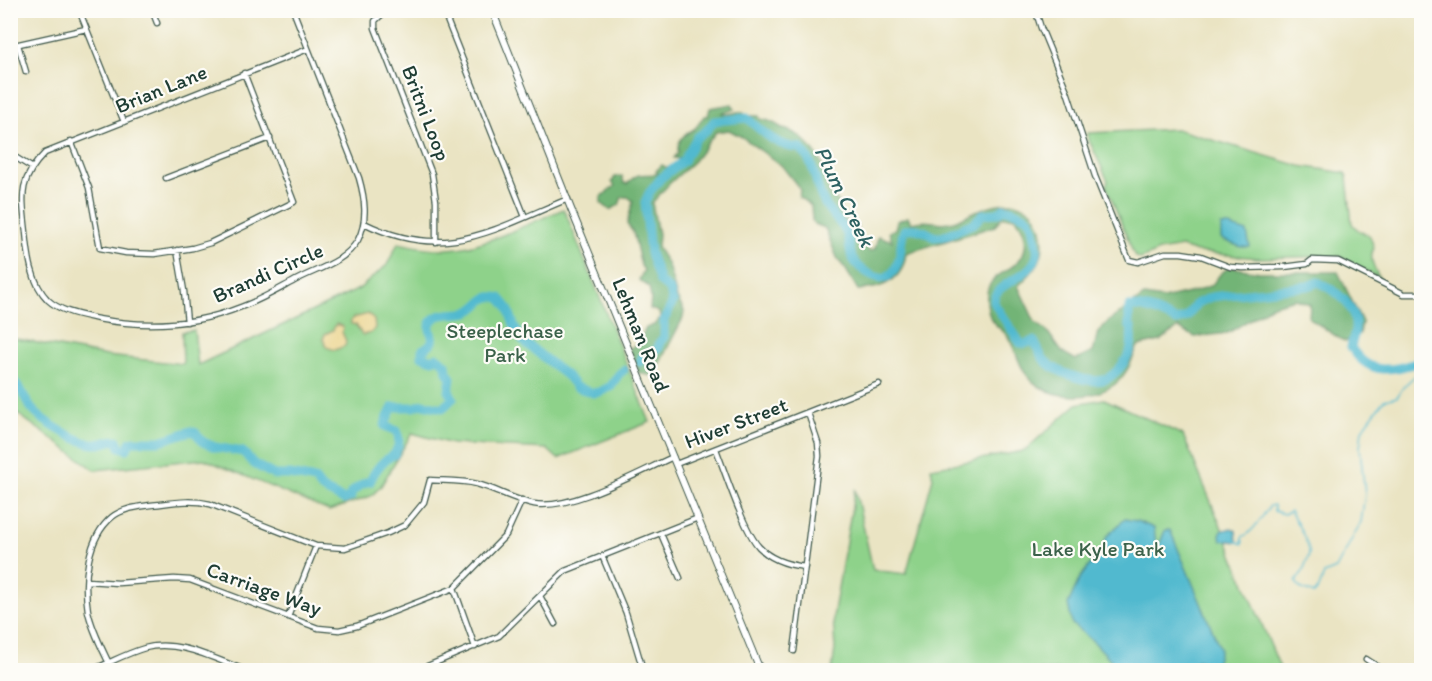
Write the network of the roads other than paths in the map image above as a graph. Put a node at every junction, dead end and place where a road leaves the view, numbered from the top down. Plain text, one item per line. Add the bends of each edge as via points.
1 (79, 10) edge
2 (152, 10) edge
3 (293, 10) edge
4 (395, 10) edge
5 (443, 10) edge
6 (492, 10) edge
7 (1033, 10) edge
8 (157, 23) dead end
9 (86, 29) junction
10 (18, 45) junction
11 (10, 46) edge
12 (308, 49) junction
13 (26, 72) dead end
14 (244, 73) junction
15 (124, 122) junction
16 (270, 138) junction
17 (71, 141) junction
18 (10, 154) edge
19 (31, 167) junction
20 (166, 178) dead end
21 (568, 199) junction
22 (525, 217) junction
23 (364, 223) junction
24 (436, 242) junction
25 (177, 250) junction
26 (1422, 294) edge
27 (186, 322) junction
28 (879, 384) dead end
29 (808, 412) junction
30 (716, 449) junction
31 (675, 461) junction
32 (522, 500) junction
33 (698, 518) junction
34 (661, 534) junction
35 (316, 546) junction
36 (603, 558) junction
37 (805, 567) junction
38 (680, 578) dead end
39 (87, 581) junction
40 (454, 588) junction
41 (540, 596) junction
42 (288, 617) junction
43 (555, 624) dead end
44 (475, 647) junction
45 (794, 651) dead end
46 (1366, 658) dead end
47 (109, 663) junction
48 (92, 670) edge
49 (112, 670) edge
50 (245, 670) edge
51 (418, 670) edge
52 (643, 670) edge
53 (760, 670) edge
54 (1383, 670) edge

1 - 9 street
2 - 8 street
3 - 12 street, Brandi Circle
4 - 24 street, Britni Loop via 380,16 375,27 432,174
5 - 22 street
6 - 21 street, Lehman Road
7 - 26 street via 1129,260 1138,262 1165,253 1180,253 1243,268 1338,261 1404,294
9 - 10 street
9 - 15 street
10 - 11 street
10 - 13 street
12 - 14 street, Brian Lane
12 - 23 street, Brandi Circle via 359,178
14 - 15 street, Brian Lane
14 - 16 street
15 - 17 street, Brian Lane
16 - 20 street
16 - 25 street via 294,202 210,243
17 - 19 street, Brian Lane via 45,153
17 - 25 street via 89,188 100,248 154,254
18 - 19 street
19 - 27 street, Brandi Circle via 22,194 26,234 35,277 48,299 69,312 110,321
21 - 22 street
21 - 31 street, Lehman Road
22 - 24 street via 475,238
23 - 24 street via 400,238
23 - 27 street, Brandi Circle via 351,250 334,262 241,307
25 - 27 street
28 - 29 street, Hiver Street
29 - 30 street, Hiver Street
29 - 37 street via 819,456
30 - 31 street, Hiver Street
30 - 37 street via 748,530 759,547 786,563
31 - 32 street, Hiver Street via 566,502 545,505
31 - 33 street, Lehman Road
32 - 35 street, Hiver Street via 476,483 430,480 424,502 405,525 345,548
32 - 40 street, Carriage Way via 506,536
33 - 34 street
33 - 53 street, Lehman Road
34 - 36 street
34 - 38 street
35 - 39 street via 197,501 129,508 113,516 93,543
35 - 42 street
36 - 41 street via 565,572
36 - 52 street via 626,613
37 - 45 street
39 - 42 street, Carriage Way via 190,580
39 - 47 street via 88,611
40 - 42 street, Carriage Way via 339,630 318,628
40 - 44 street
41 - 43 street
41 - 44 street via 499,636
44 - 51 street
46 - 54 street
47 - 48 street
47 - 49 street
47 - 50 street via 146,647 166,646 188,649

